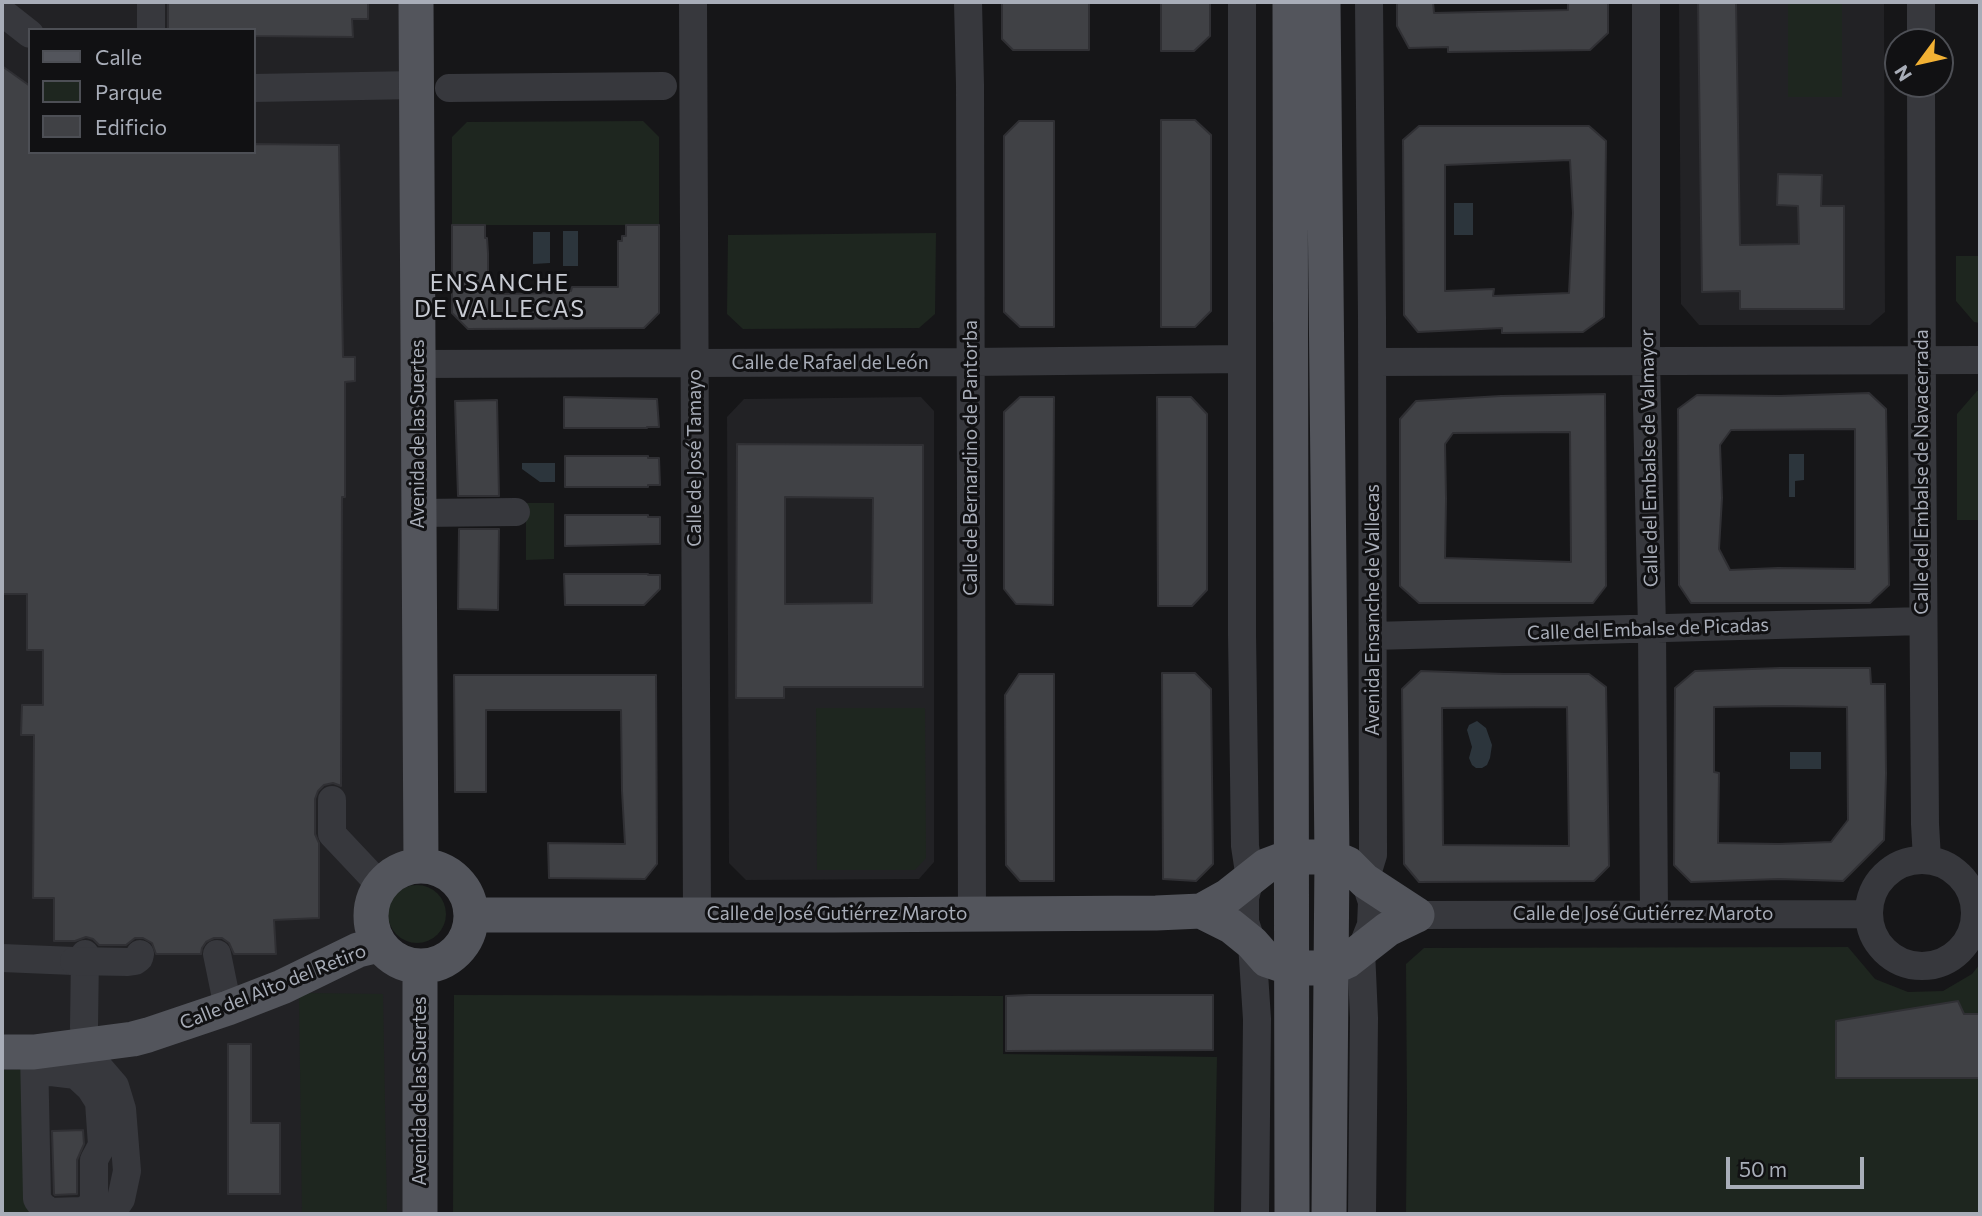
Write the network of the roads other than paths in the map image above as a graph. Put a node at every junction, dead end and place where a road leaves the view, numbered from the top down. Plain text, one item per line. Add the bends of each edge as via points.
1 (151, 2) edge
2 (416, 2) edge
3 (693, 2) edge
4 (968, 2) edge
5 (1242, 2) edge
6 (1290, 2) edge
7 (1324, 2) edge
8 (1369, 2) edge
9 (1646, 2) edge
10 (1921, 2) edge
11 (2, 12) edge
12 (151, 28) edge
13 (1921, 28) edge
14 (28, 32) edge
15 (663, 86) dead end
16 (432, 87) junction
17 (256, 88) edge
18 (1921, 98) edge
19 (1242, 359) junction
20 (1646, 360) junction
21 (1980, 360) edge
22 (1922, 361) junction
23 (971, 362) junction
24 (1372, 362) junction
25 (695, 363) junction
26 (418, 364) junction
27 (516, 512) dead end
28 (418, 513) junction
29 (1923, 621) junction
30 (1652, 629) junction
31 (1373, 636) junction
32 (332, 800) dead end
33 (1332, 857) junction
34 (1290, 858) junction
35 (1927, 859) junction
36 (421, 865) junction
37 (1250, 879) junction
38 (1365, 881) junction
39 (381, 886) junction
40 (1978, 907) edge
41 (1201, 911) junction
42 (972, 914) junction
43 (1654, 914) junction
44 (1868, 914) junction
45 (472, 915) junction
46 (697, 915) junction
47 (1417, 915) junction
48 (375, 934) junction
49 (1252, 943) junction
50 (140, 954) dead end
51 (217, 954) dead end
52 (80, 957) junction
53 (2, 958) edge
54 (1346, 959) junction
55 (420, 968) junction
56 (1290, 968) junction
57 (225, 993) junction
58 (2, 1035) edge
59 (46, 1054) edge
60 (53, 1111) dead end
61 (111, 1214) edge
62 (420, 1214) edge
63 (1255, 1214) edge
64 (1292, 1214) edge
65 (1329, 1214) edge
66 (1362, 1214) edge

1 - 12 street
2 - 16 main road, Avenida de las Suertes
3 - 25 street, Calle de José Tamayo
4 - 23 street, Calle de Bernardino de Pantorba
5 - 19 street
6 - 34 main road
7 - 33 main road, Avenida Ensanche de Vallecas
8 - 24 street, Avenida Ensanche de Vallecas
9 - 20 street, Calle del Embalse de Valmayor
10 - 13 street
11 - 14 street
15 - 16 street
16 - 17 street
16 - 26 main road, Avenida de las Suertes
18 - 22 street, Calle del Embalse de Navacerrada
19 - 23 street, Calle de Rafael de León
19 - 37 street via 1245,846
20 - 22 street
20 - 24 street
20 - 30 street, Calle del Embalse de Valmayor
21 - 22 street
22 - 29 street, Calle del Embalse de Navacerrada
23 - 25 street, Calle de Rafael de León
23 - 42 street, Calle de Bernardino de Pantorba
24 - 31 street, Avenida Ensanche de Vallecas
25 - 26 street, Calle de Rafael de León
25 - 46 street, Calle de José Tamayo
26 - 28 main road, Avenida de las Suertes
27 - 28 street
28 - 36 main road, Avenida de las Suertes
29 - 30 street, Calle del Embalse de Picadas
29 - 35 street, Calle del Embalse de Navacerrada
30 - 31 street, Calle del Embalse de Picadas
30 - 43 street, Calle del Embalse de Valmayor
31 - 38 street, Avenida Ensanche de Vallecas via 1373,855
32 - 39 street via 332,834
33 - 34 main road, Calle de José Gutiérrez Maroto
33 - 38 main road via 1348,864
33 - 54 main road, Avenida Ensanche de Vallecas
34 - 37 main road, Calle de José Gutiérrez Maroto via 1266,866
34 - 56 main road
35 - 40 street via 1959,875
35 - 44 street via 1892,868 1879,880
36 - 39 main road via 405,868
36 - 45 main road via 440,869 456,880 468,896
37 - 41 main road, Calle de José Gutiérrez Maroto
37 - 49 street via 1245,922
38 - 47 main road
38 - 54 street, Avenida Ensanche de Vallecas via 1372,902 1371,925
39 - 48 main road via 371,909
40 - 44 street via 1960,950 1948,960 1918,966 1902,962 1878,943
41 - 42 main road, Calle de José Gutiérrez Maroto
41 - 49 main road, Calle de José Gutiérrez Maroto
42 - 46 main road, Calle de José Gutiérrez Maroto
43 - 44 street, Calle de José Gutiérrez Maroto
43 - 47 street, Calle de José Gutiérrez Maroto
45 - 46 main road, Calle de José Gutiérrez Maroto
45 - 55 main road via 469,935 458,952 440,964
47 - 54 main road, Calle de José Gutiérrez Maroto
48 - 55 main road via 391,957
48 - 57 main road, Calle del Alto del Retiro
48 - 59 main road, Calle del Alto del Retiro via 358,950 282,987 174,1027
49 - 56 main road, Calle de José Gutiérrez Maroto via 1267,960
49 - 63 street via 1257,1019
50 - 52 street, bridge via 128,962
51 - 57 street
52 - 53 street
52 - 59 street
54 - 56 main road, Calle de José Gutiérrez Maroto
54 - 65 main road, Avenida Ensanche de Vallecas
54 - 66 street, Avenida Ensanche de Vallecas via 1364,1018
55 - 62 main road, Avenida de las Suertes
56 - 64 main road
57 - 59 main road, Calle del Alto del Retiro via 145,1016
58 - 59 main road, Calle del Alto del Retiro via 59,1032
59 - 59 street via 37,1199 50,1212 81,1211 94,1200 94,1160 102,1145 99,1102 76,1075
59 - 60 street
59 - 61 street via 90,1057 115,1086 122,1110 127,1171 121,1199

